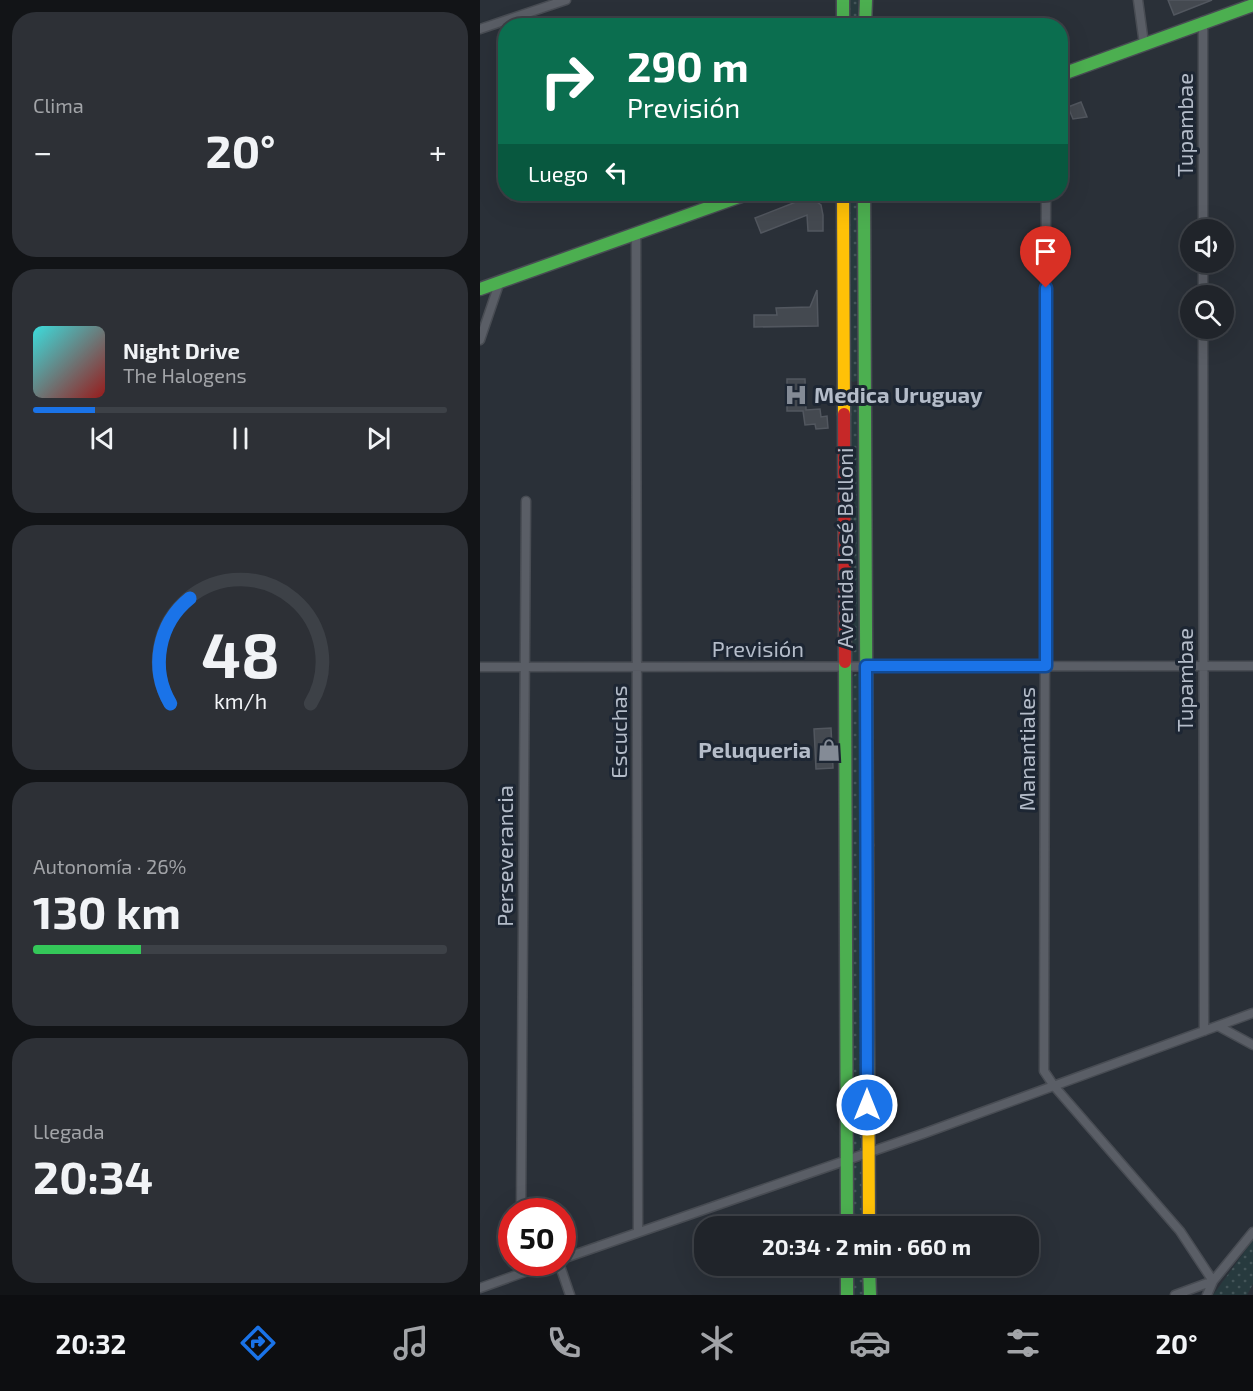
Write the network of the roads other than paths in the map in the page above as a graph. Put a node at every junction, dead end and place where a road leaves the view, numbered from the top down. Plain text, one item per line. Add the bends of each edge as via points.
1 (566, 0) edge
2 (843, 0) edge
3 (866, 0) edge
4 (1138, 0) edge
5 (1253, 5) edge
6 (513, 18) edge
7 (843, 18) edge
8 (865, 18) edge
9 (1203, 21) junction
10 (498, 23) edge
11 (480, 29) edge
12 (1144, 44) junction
13 (1068, 72) edge
14 (708, 201) edge
15 (843, 201) edge
16 (864, 201) edge
17 (1046, 201) edge
18 (1203, 219) edge
19 (636, 233) junction
20 (500, 281) junction
21 (480, 289) edge
22 (1203, 339) edge
23 (480, 340) edge
24 (865, 385) junction
25 (844, 386) junction
26 (526, 501) dead end
27 (845, 666) junction
28 (866, 666) junction
29 (1046, 666) junction
30 (1202, 666) junction
31 (1253, 666) edge
32 (480, 667) edge
33 (525, 667) junction
34 (637, 667) junction
35 (1253, 1013) edge
36 (1218, 1026) junction
37 (1204, 1031) junction
38 (1253, 1045) edge
39 (1054, 1086) junction
40 (867, 1151) junction
41 (846, 1159) junction
42 (521, 1198) edge
43 (847, 1216) edge
44 (868, 1216) edge
45 (638, 1231) junction
46 (1253, 1232) edge
47 (576, 1253) edge
48 (515, 1276) edge
49 (563, 1276) edge
50 (847, 1276) edge
51 (869, 1276) edge
52 (1213, 1281) junction
53 (480, 1288) edge
54 (570, 1295) edge
55 (847, 1295) edge
56 (870, 1295) edge
57 (1175, 1295) edge
58 (1207, 1295) edge

1 - 6 street
2 - 7 main road
3 - 8 main road
4 - 12 street
5 - 9 main road
9 - 12 main road
9 - 18 street, Tupambae
10 - 11 street
12 - 13 main road
14 - 19 main road
15 - 25 main road, Avenida José Belloni
16 - 24 main road, Avenida José Belloni
17 - 29 street, Manantiales
19 - 20 main road
19 - 34 street, Escuchas
20 - 21 main road
20 - 23 street
22 - 30 street, Tupambae
24 - 25 main road
24 - 28 main road, Avenida José Belloni
25 - 27 main road, Avenida José Belloni
26 - 33 street, Perseverancia
27 - 28 street, Previsión
27 - 34 street, Previsión
27 - 41 main road, Avenida José Belloni
28 - 29 street, Previsión
28 - 40 main road, Avenida José Belloni
29 - 30 street, Previsión
29 - 39 street, Manantiales via 1044,1071
30 - 31 street, Previsión
30 - 37 street, Tupambae
32 - 33 street, Previsión
33 - 34 street, Previsión
33 - 42 street, Perseverancia
34 - 45 street, Escuchas
35 - 36 street
36 - 37 street
36 - 38 street
37 - 39 street
39 - 40 street
39 - 52 street via 1180,1231
40 - 41 street
40 - 44 main road, Avenida José Belloni
41 - 43 main road, Avenida José Belloni
41 - 45 street
45 - 47 street
46 - 52 street
48 - 53 street
49 - 54 street
50 - 55 main road
51 - 56 main road
52 - 57 street
52 - 58 street

